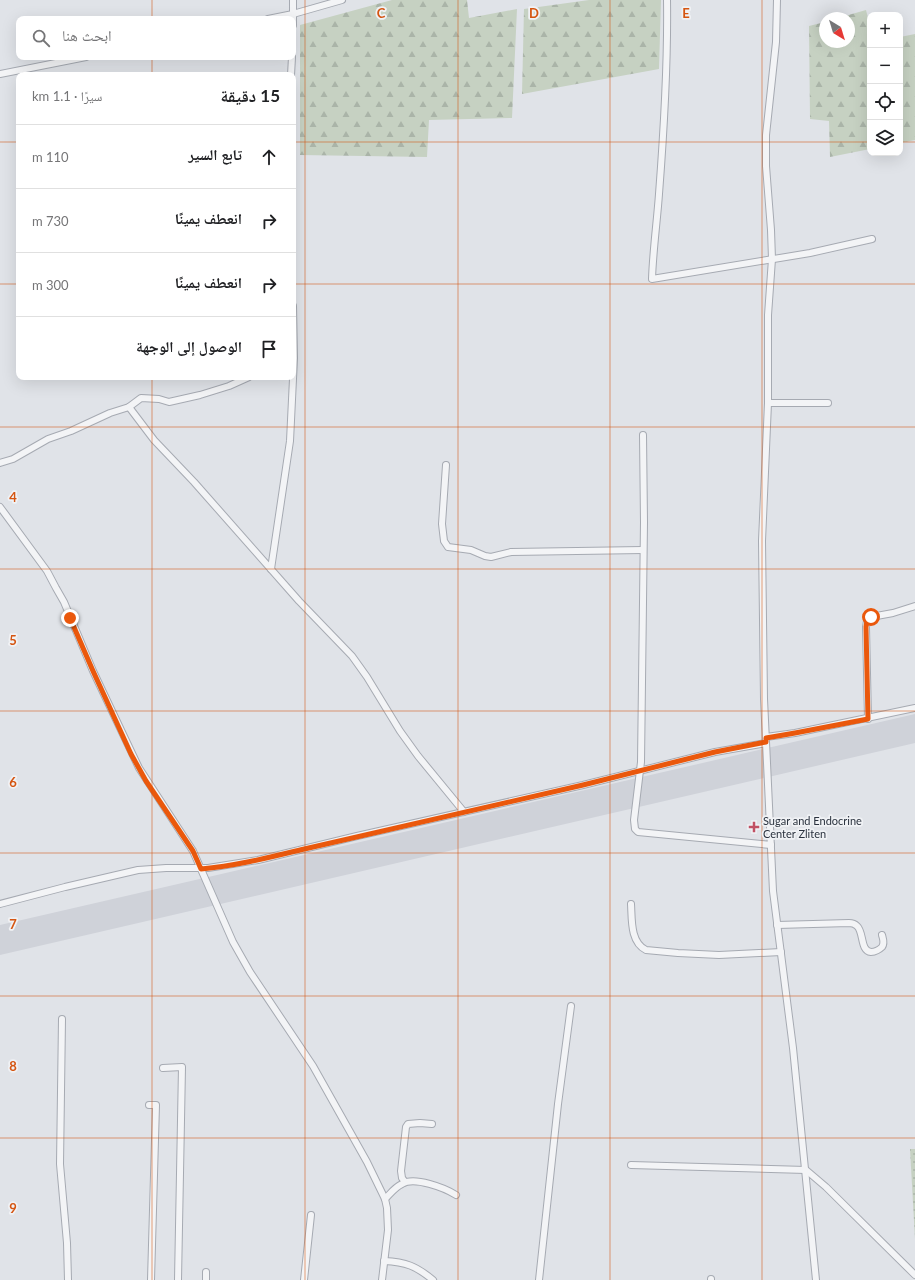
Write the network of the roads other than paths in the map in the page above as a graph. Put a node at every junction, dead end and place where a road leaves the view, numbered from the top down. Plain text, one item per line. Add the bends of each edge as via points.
1 (293, 0) edge
2 (342, 0) edge
3 (667, 0) edge
4 (776, 0) edge
5 (293, 14) junction
6 (283, 16) edge
7 (71, 60) edge
8 (292, 60) edge
9 (291, 72) edge
10 (0, 74) edge
11 (872, 239) dead end
12 (772, 259) junction
13 (243, 380) edge
14 (292, 380) edge
15 (768, 403) junction
16 (828, 403) dead end
17 (129, 408) junction
18 (643, 435) dead end
19 (0, 463) edge
20 (446, 465) dead end
21 (0, 506) edge
22 (643, 550) junction
23 (271, 569) junction
24 (915, 606) edge
25 (915, 708) edge
26 (868, 719) junction
27 (766, 740) junction
28 (640, 771) junction
29 (464, 812) junction
30 (771, 845) junction
31 (201, 869) junction
32 (0, 904) edge
33 (630, 904) dead end
34 (777, 925) junction
35 (882, 935) dead end
36 (781, 952) junction
37 (571, 1006) dead end
38 (62, 1019) dead end
39 (163, 1068) dead end
40 (149, 1105) dead end
41 (432, 1124) dead end
42 (631, 1165) dead end
43 (806, 1170) junction
44 (405, 1182) junction
45 (456, 1195) dead end
46 (385, 1199) junction
47 (311, 1215) dead end
48 (384, 1261) junction
49 (206, 1272) dead end
50 (915, 1275) edge
51 (68, 1280) edge
52 (151, 1280) edge
53 (178, 1280) edge
54 (206, 1280) edge
55 (304, 1280) edge
56 (382, 1280) edge
57 (433, 1280) edge
58 (539, 1280) edge
59 (816, 1280) edge

1 - 5 street
2 - 5 street
3 - 12 street via 665,105 652,279
4 - 12 street via 776,42 766,135
5 - 6 street
7 - 10 street
8 - 9 street
11 - 12 street via 810,254
12 - 15 street via 768,315
13 - 17 street via 200,395 169,402 141,398
14 - 23 street via 290,441
15 - 16 street
15 - 27 street via 762,541
17 - 19 street via 110,413 71,432 48,439 13,459
17 - 23 street via 154,440
18 - 22 street
20 - 22 street via 442,524 444,541 448,547 471,550 490,557 511,552
21 - 31 street via 64,602 131,754 193,851
22 - 28 street
23 - 29 street via 352,656 400,731
24 - 26 street via 871,617 867,621
25 - 26 street
26 - 27 street
27 - 28 street
27 - 30 street
28 - 29 street
28 - 30 street via 634,820 638,832
29 - 31 street via 258,860
30 - 34 street
31 - 32 street via 138,870
31 - 46 street via 230,936 250,972 313,1066
33 - 36 street via 633,932 636,940 646,950 719,955
34 - 35 street via 855,924 859,927 863,943 869,952 882,947
34 - 36 street
36 - 43 street
37 - 58 street
38 - 51 street via 60,1164
39 - 53 street via 182,1067
40 - 52 street via 156,1105
41 - 44 street via 412,1123 406,1127 401,1174
42 - 43 street
43 - 50 street
43 - 59 street
44 - 45 street via 426,1183
44 - 46 street
46 - 48 street via 388,1230
47 - 55 street
48 - 56 street
48 - 57 street via 399,1262 420,1269
49 - 54 street

